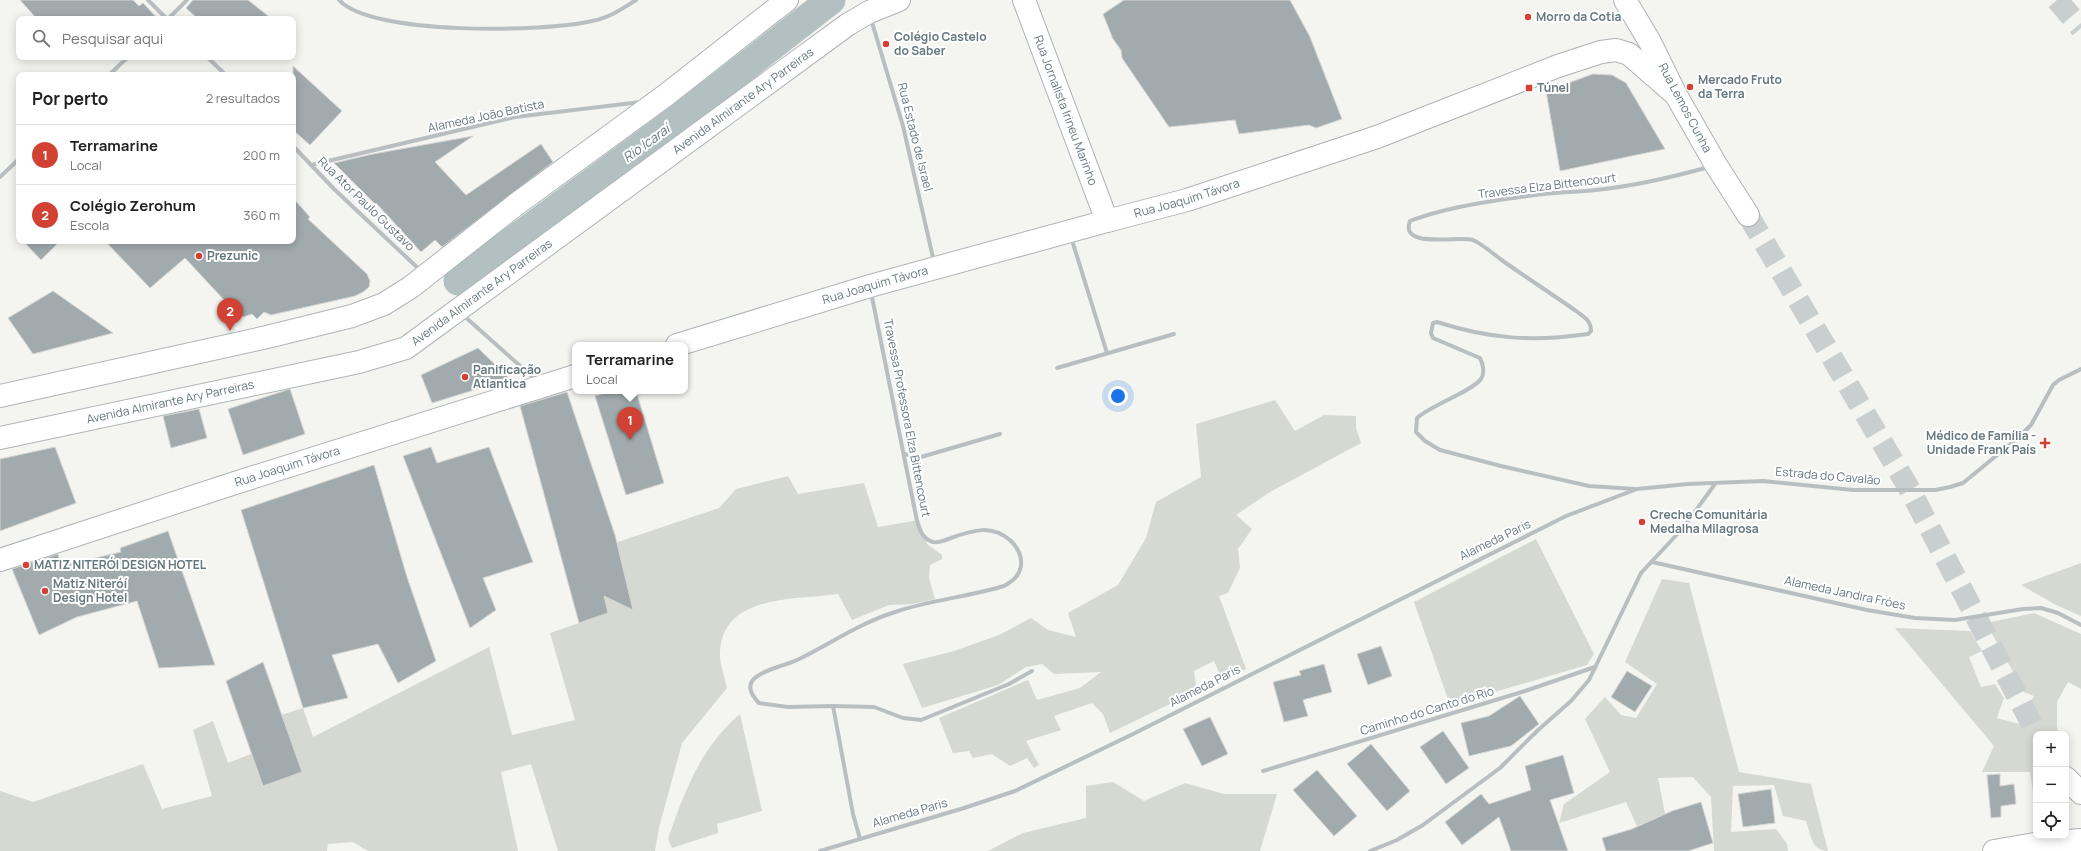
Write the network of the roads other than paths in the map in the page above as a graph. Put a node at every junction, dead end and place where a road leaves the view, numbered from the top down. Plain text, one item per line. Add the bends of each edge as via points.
1 (148, 0) edge
2 (186, 0) edge
3 (339, 0) edge
4 (636, 0) edge
5 (787, 0) edge
6 (899, 0) edge
7 (1024, 0) edge
8 (1625, 0) edge
9 (869, 12) junction
10 (164, 16) edge
11 (170, 16) edge
12 (125, 60) edge
13 (210, 60) edge
14 (112, 72) edge
15 (223, 72) edge
16 (1676, 96) junction
17 (655, 98) junction
18 (296, 149) edge
19 (16, 163) edge
20 (311, 165) junction
21 (1716, 165) junction
22 (0, 177) edge
23 (1748, 215) tunnel mouth
24 (1106, 221) junction
25 (1070, 231) junction
26 (935, 268) junction
27 (426, 276) junction
28 (870, 286) junction
29 (457, 310) junction
30 (1174, 334) dead end
31 (687, 342) edge
32 (1107, 353) junction
33 (1057, 368) dead end
34 (2081, 369) edge
35 (572, 377) edge
36 (543, 386) junction
37 (0, 396) edge
38 (1000, 434) dead end
39 (0, 438) edge
40 (904, 454) junction
41 (1715, 484) junction
42 (1637, 489) junction
43 (0, 560) edge
44 (1652, 562) junction
45 (2081, 625) edge
46 (1595, 667) junction
47 (1032, 671) dead end
48 (833, 706) junction
49 (1263, 771) dead end
50 (2069, 781) edge
51 (2081, 793) edge
52 (860, 838) junction
53 (2081, 840) edge
54 (820, 851) edge
55 (1370, 851) edge
56 (1994, 851) edge

1 - 10 street
2 - 11 street
3 - 4 street via 362,14 434,28 560,26 610,16
5 - 17 main road
6 - 9 main road, Avenida Almirante Ary Parreiras
7 - 24 main road, Rua Jornalista Irineu Marinho
8 - 16 main road, Rua Lemos Cunha via 1650,42
9 - 26 street, Rua Estado de Israel via 903,126
9 - 29 main road, Avenida Almirante Ary Parreiras via 835,34
12 - 14 street
13 - 15 street
16 - 21 main road, Rua Lemos Cunha
16 - 24 main road, Rua Joaquim Távora via 1629,54 1616,50 1601,52 1558,66 1377,137 1187,200
17 - 20 street, Alameda João Batista via 515,117
17 - 27 main road
18 - 20 street, Rua Ator Paulo Gustavo
19 - 22 street
20 - 27 street, Rua Ator Paulo Gustavo
21 - 23 main road, Rua Lemos Cunha
21 - 42 street, Travessa Elza Bittencourt via 1632,184 1503,200 1428,214 1410,221 1409,225 1410,232 1415,237 1424,240 1472,240 1576,311 1591,325 1588,334 1530,338 1495,337 1433,323 1430,333 1433,338 1480,358 1483,372 1481,379 1471,387 1417,418 1416,432 1424,441 1440,450 1501,466 1589,486
24 - 25 main road, Rua Joaquim Távora
25 - 26 main road, Rua Joaquim Távora
25 - 32 street
26 - 28 main road, Rua Joaquim Távora
27 - 37 main road via 397,297 352,316
28 - 31 main road, Rua Joaquim Távora
28 - 40 street, Travessa Professora Elza Bittencourt
29 - 36 street
29 - 39 main road, Avenida Almirante Ary Parreiras via 406,348 385,356
30 - 32 street
32 - 33 street
34 - 41 street, Estrada do Cavalão via 2053,385 2031,425 1963,483 1935,490 1872,490 1763,481
35 - 36 main road, Rua Joaquim Távora
36 - 43 main road, Rua Joaquim Távora
38 - 40 street via 921,457
40 - 48 street, Travessa Professora Elza Bittencourt via 917,521 925,538 939,542 975,530 993,530 1015,544 1021,555 1019,572 1013,581 1004,586 896,611 871,620 796,660 762,673 752,680 750,685 754,698 766,705
41 - 42 street, Alameda Paris
41 - 44 street via 1683,528
42 - 52 street, Alameda Paris via 1552,523 1015,791
44 - 45 street, Alameda Jandira Fróes via 1867,610 1955,620 2041,608
44 - 46 street via 1641,573
46 - 49 street, Caminho do Canto do Rio
46 - 55 street via 1589,680 1571,701 1500,768 1423,825 1397,840
47 - 48 street, Travessa Professora Elza Bittencourt via 1009,684 921,720 903,718 874,707
48 - 52 street via 853,814
50 - 51 main road
52 - 54 street, Alameda Paris
53 - 56 main road via 2041,843

